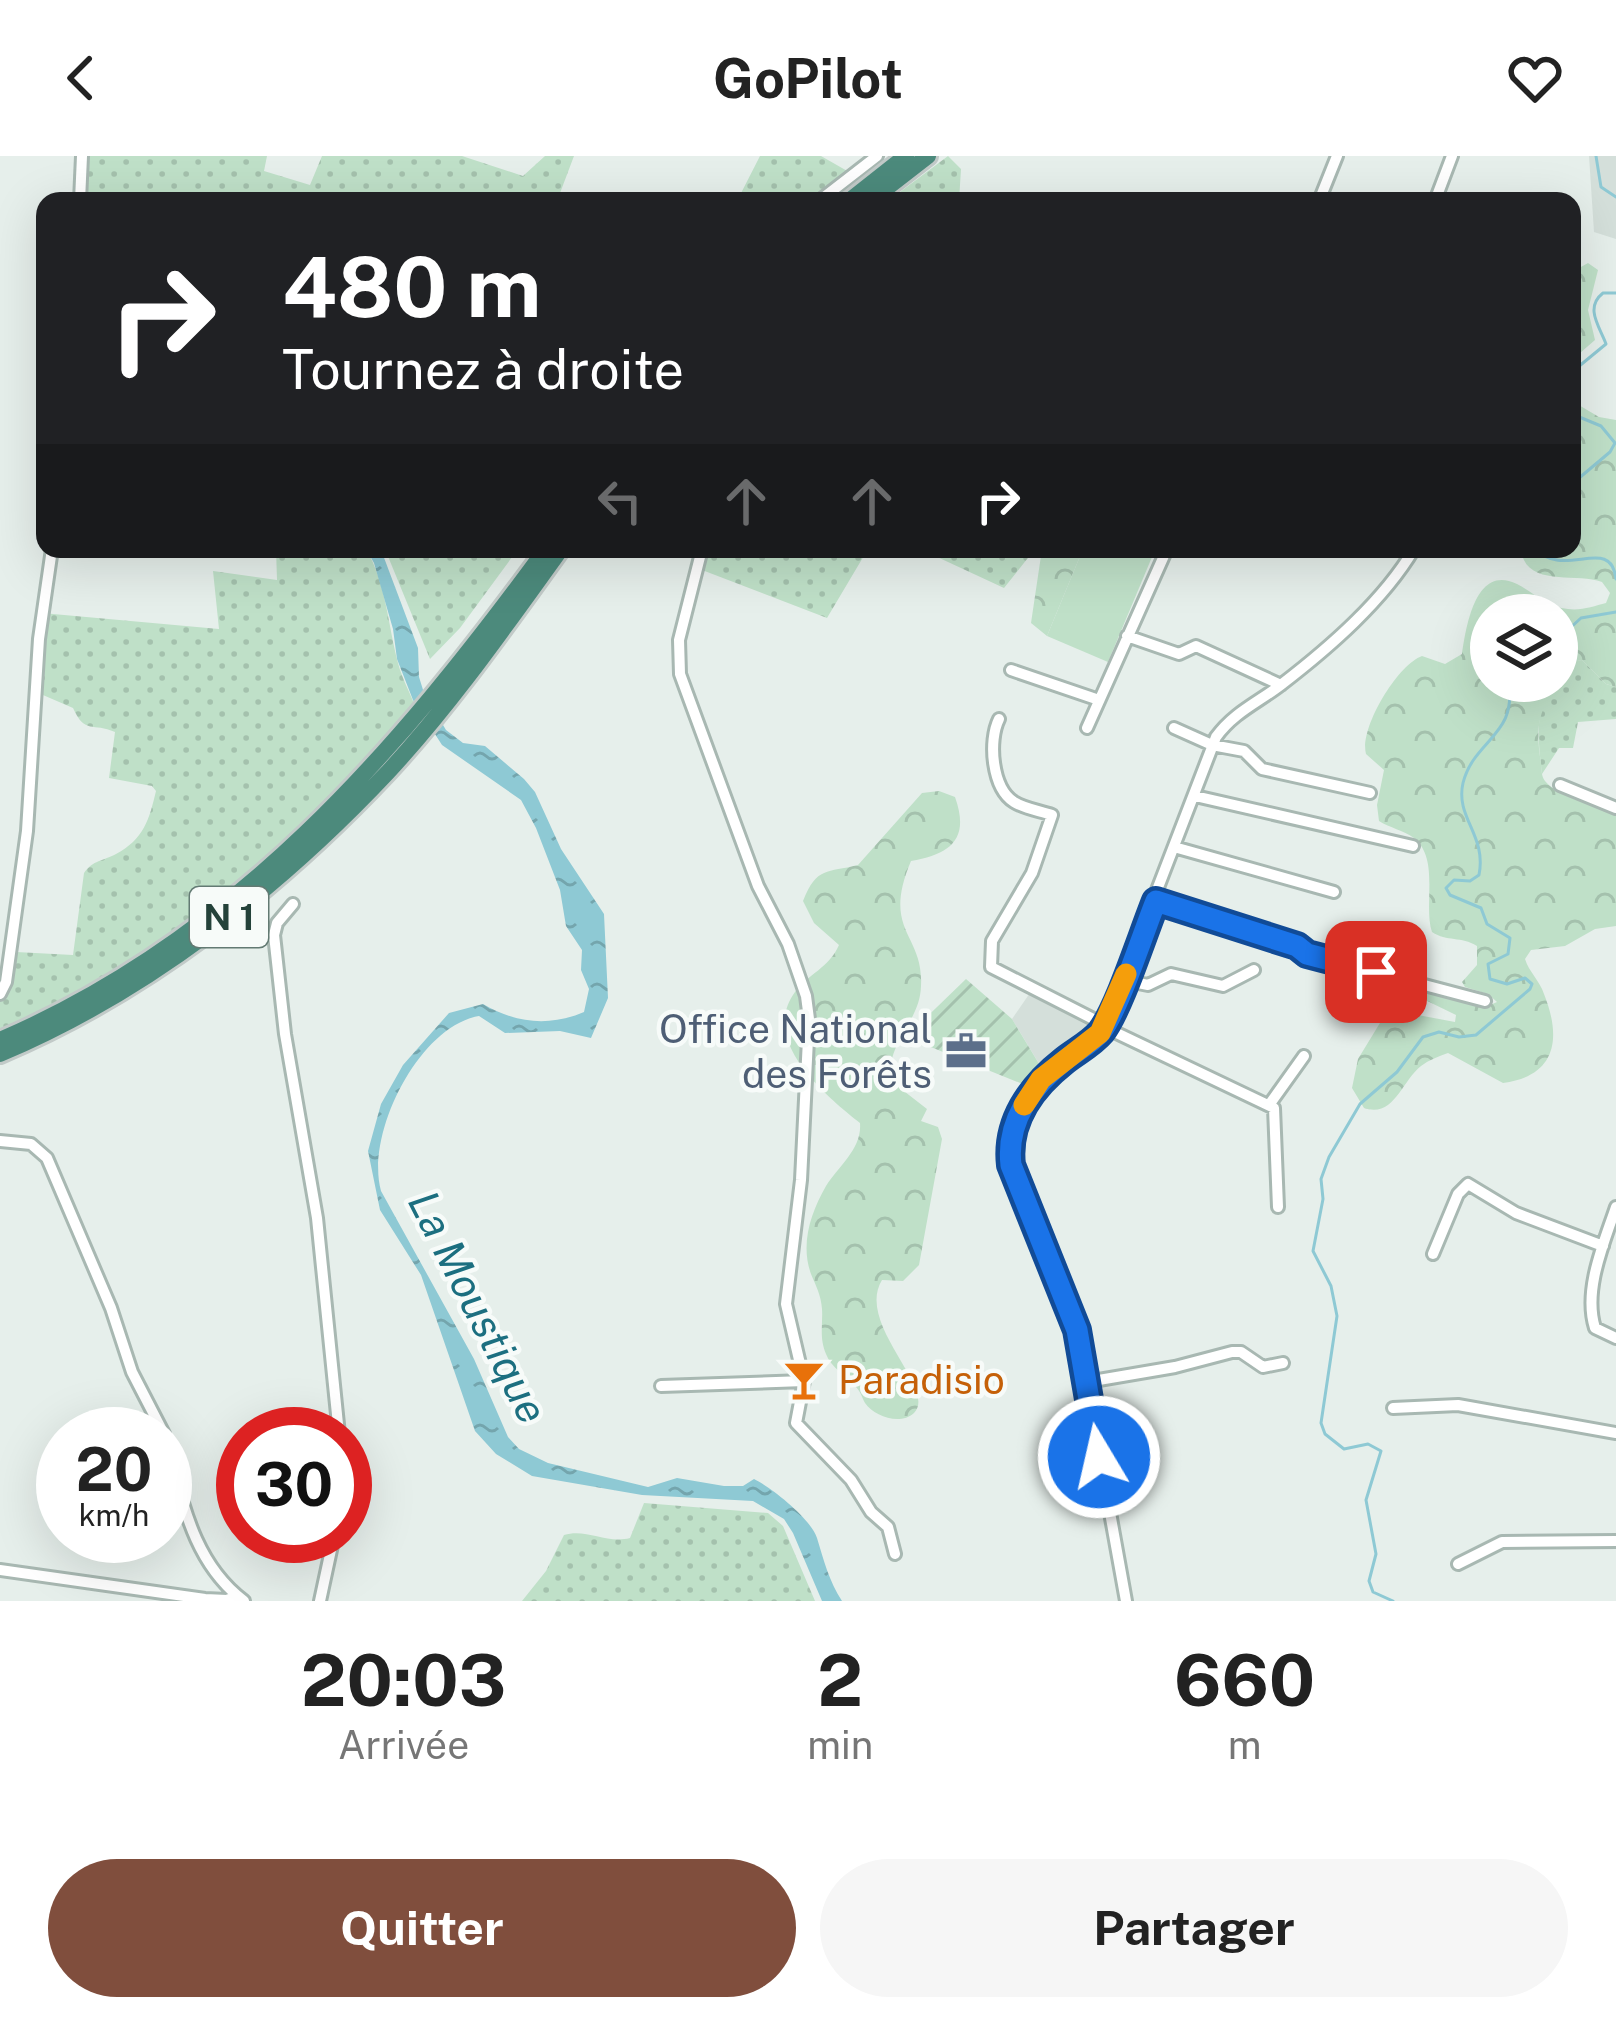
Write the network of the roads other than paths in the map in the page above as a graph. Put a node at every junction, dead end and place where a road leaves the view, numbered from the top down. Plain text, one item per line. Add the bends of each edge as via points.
1 (82, 156) edge
2 (877, 156) edge
3 (906, 156) edge
4 (928, 156) edge
5 (1337, 156) edge
6 (1452, 156) edge
7 (80, 192) edge
8 (831, 192) edge
9 (860, 192) edge
10 (882, 192) edge
11 (1323, 192) edge
12 (1438, 192) edge
13 (51, 558) edge
14 (540, 558) edge
15 (554, 558) edge
16 (700, 558) edge
17 (1163, 558) edge
18 (1407, 558) edge
19 (1127, 636) junction
20 (1011, 670) dead end
21 (1281, 685) junction
22 (440, 699) junction
23 (1099, 700) junction
24 (999, 719) dead end
25 (418, 726) junction
26 (1087, 728) dead end
27 (1174, 728) dead end
28 (1212, 745) junction
29 (1560, 784) dead end
30 (1370, 793) dead end
31 (1195, 796) junction
32 (1616, 808) edge
33 (1413, 846) dead end
34 (1174, 847) junction
35 (1334, 892) dead end
36 (1156, 901) junction
37 (293, 904) dead end
38 (1254, 970) dead end
39 (1123, 980) junction
40 (0, 994) edge
41 (1485, 1001) dead end
42 (1105, 1026) junction
43 (0, 1040) edge
44 (0, 1054) edge
45 (1304, 1056) dead end
46 (1269, 1105) junction
47 (0, 1141) edge
48 (1278, 1207) dead end
49 (1616, 1207) edge
50 (1603, 1246) junction
51 (1433, 1254) dead end
52 (1616, 1338) edge
53 (1283, 1363) dead end
54 (804, 1381) junction
55 (1087, 1382) junction
56 (661, 1386) dead end
57 (150, 1407) edge
58 (336, 1407) edge
59 (1393, 1408) dead end
60 (1616, 1433) edge
61 (192, 1531) edge
62 (1616, 1541) edge
63 (895, 1554) dead end
64 (328, 1563) edge
65 (1458, 1564) dead end
66 (0, 1570) edge
67 (241, 1598) edge
68 (320, 1601) edge
69 (1126, 1601) edge

1 - 7 street
2 - 8 street
3 - 9 highway
4 - 10 highway
5 - 11 street
6 - 12 street
13 - 40 street via 27,831
14 - 22 highway, N 1
15 - 22 highway, N 1
16 - 54 street via 679,640 680,674 758,886 788,944 809,1019 786,1304
17 - 19 street
18 - 21 street via 1381,593
19 - 21 street via 1179,654 1196,646
19 - 23 street
20 - 23 street
21 - 28 street via 1235,715
22 - 25 highway, N 1
23 - 26 street
24 - 42 street via 991,743 1001,785 1012,801 1052,815 1032,873 992,940 991,967
25 - 43 highway, N 1 via 209,916 129,971
25 - 44 highway, N 1 via 339,822 218,926 85,1012
27 - 28 street
28 - 30 street via 1244,751 1262,770
28 - 31 street
29 - 32 street
31 - 33 street
31 - 34 street
34 - 35 street
34 - 36 street
36 - 39 street
36 - 41 street via 1307,954
37 - 58 street via 274,935
38 - 39 street via 1231,985 1171,974 1148,985
39 - 42 street
42 - 46 street
42 - 55 street via 1041,1079 1009,1148 1072,1313
45 - 46 street
46 - 48 street via 1276,1114
47 - 57 street via 31,1144 46,1158
49 - 50 street
50 - 51 street via 1516,1213 1468,1184
50 - 52 street via 1592,1318
53 - 55 street via 1263,1367 1232,1352
54 - 56 street
54 - 63 street via 798,1427 888,1527
55 - 69 street
59 - 60 street via 1458,1406
61 - 67 street
62 - 65 street via 1502,1542
64 - 68 street
66 - 67 street

